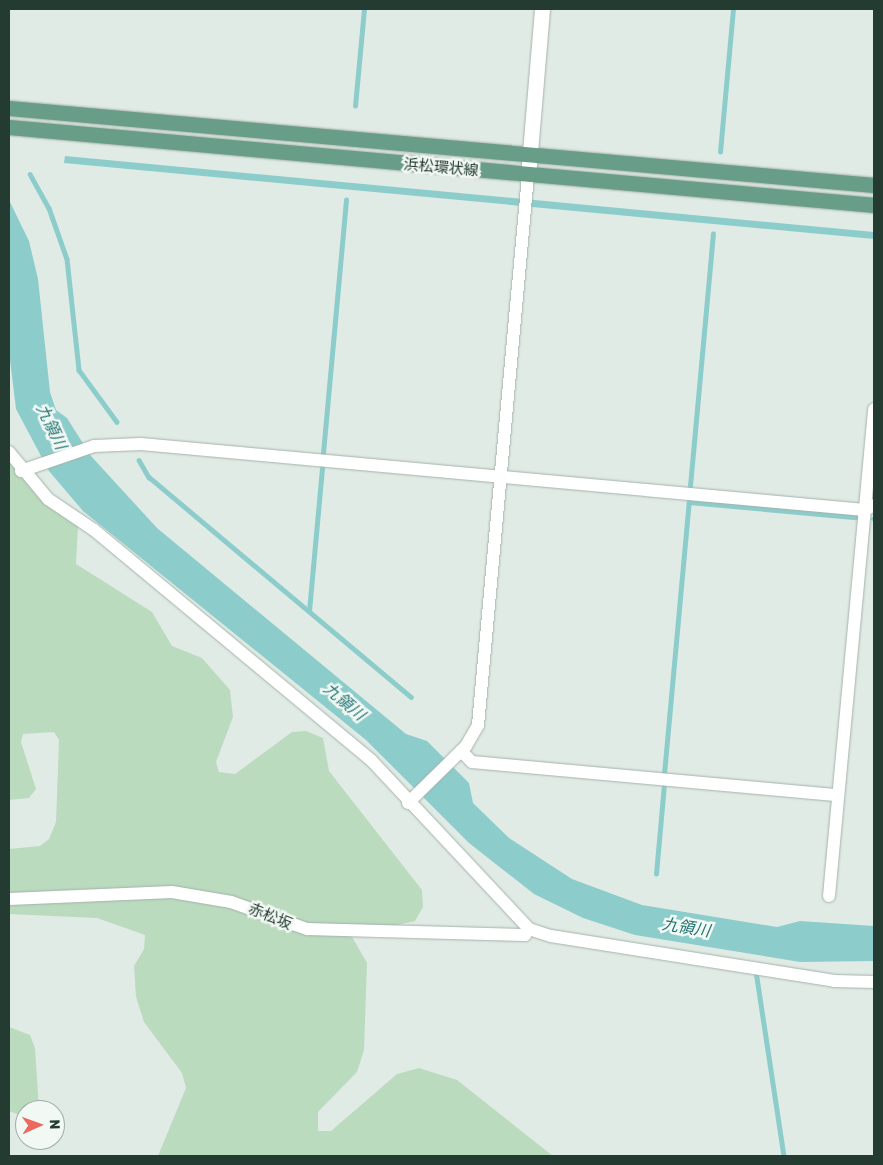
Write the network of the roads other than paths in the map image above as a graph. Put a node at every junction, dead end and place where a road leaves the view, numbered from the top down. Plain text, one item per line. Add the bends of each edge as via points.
1 (542, 9) edge
2 (9, 108) edge
3 (9, 127) edge
4 (530, 153) junction
5 (528, 176) junction
6 (874, 186) edge
7 (874, 205) edge
8 (874, 409) edge
9 (9, 452) edge
10 (21, 471) junction
11 (501, 476) junction
12 (870, 507) edge
13 (460, 752) junction
14 (838, 796) junction
15 (411, 799) junction
16 (829, 896) dead end
17 (9, 899) edge
18 (529, 929) junction
19 (874, 982) edge

1 - 4 street
2 - 4 main road, 浜松環状線
3 - 5 main road, 浜松環状線
4 - 5 street
4 - 6 main road, 浜松環状線
5 - 7 main road, 浜松環状線
5 - 11 street
8 - 12 street
9 - 10 street
10 - 11 street via 94,446 141,444
10 - 15 street via 48,499 94,530 364,754
11 - 12 street
11 - 13 street via 479,717 475,733
12 - 14 street
13 - 14 street via 472,762
13 - 15 street
14 - 16 street
15 - 18 street
17 - 18 street, 赤松坂 via 172,892 231,902 307,929 525,935
18 - 19 street via 551,936 834,981

